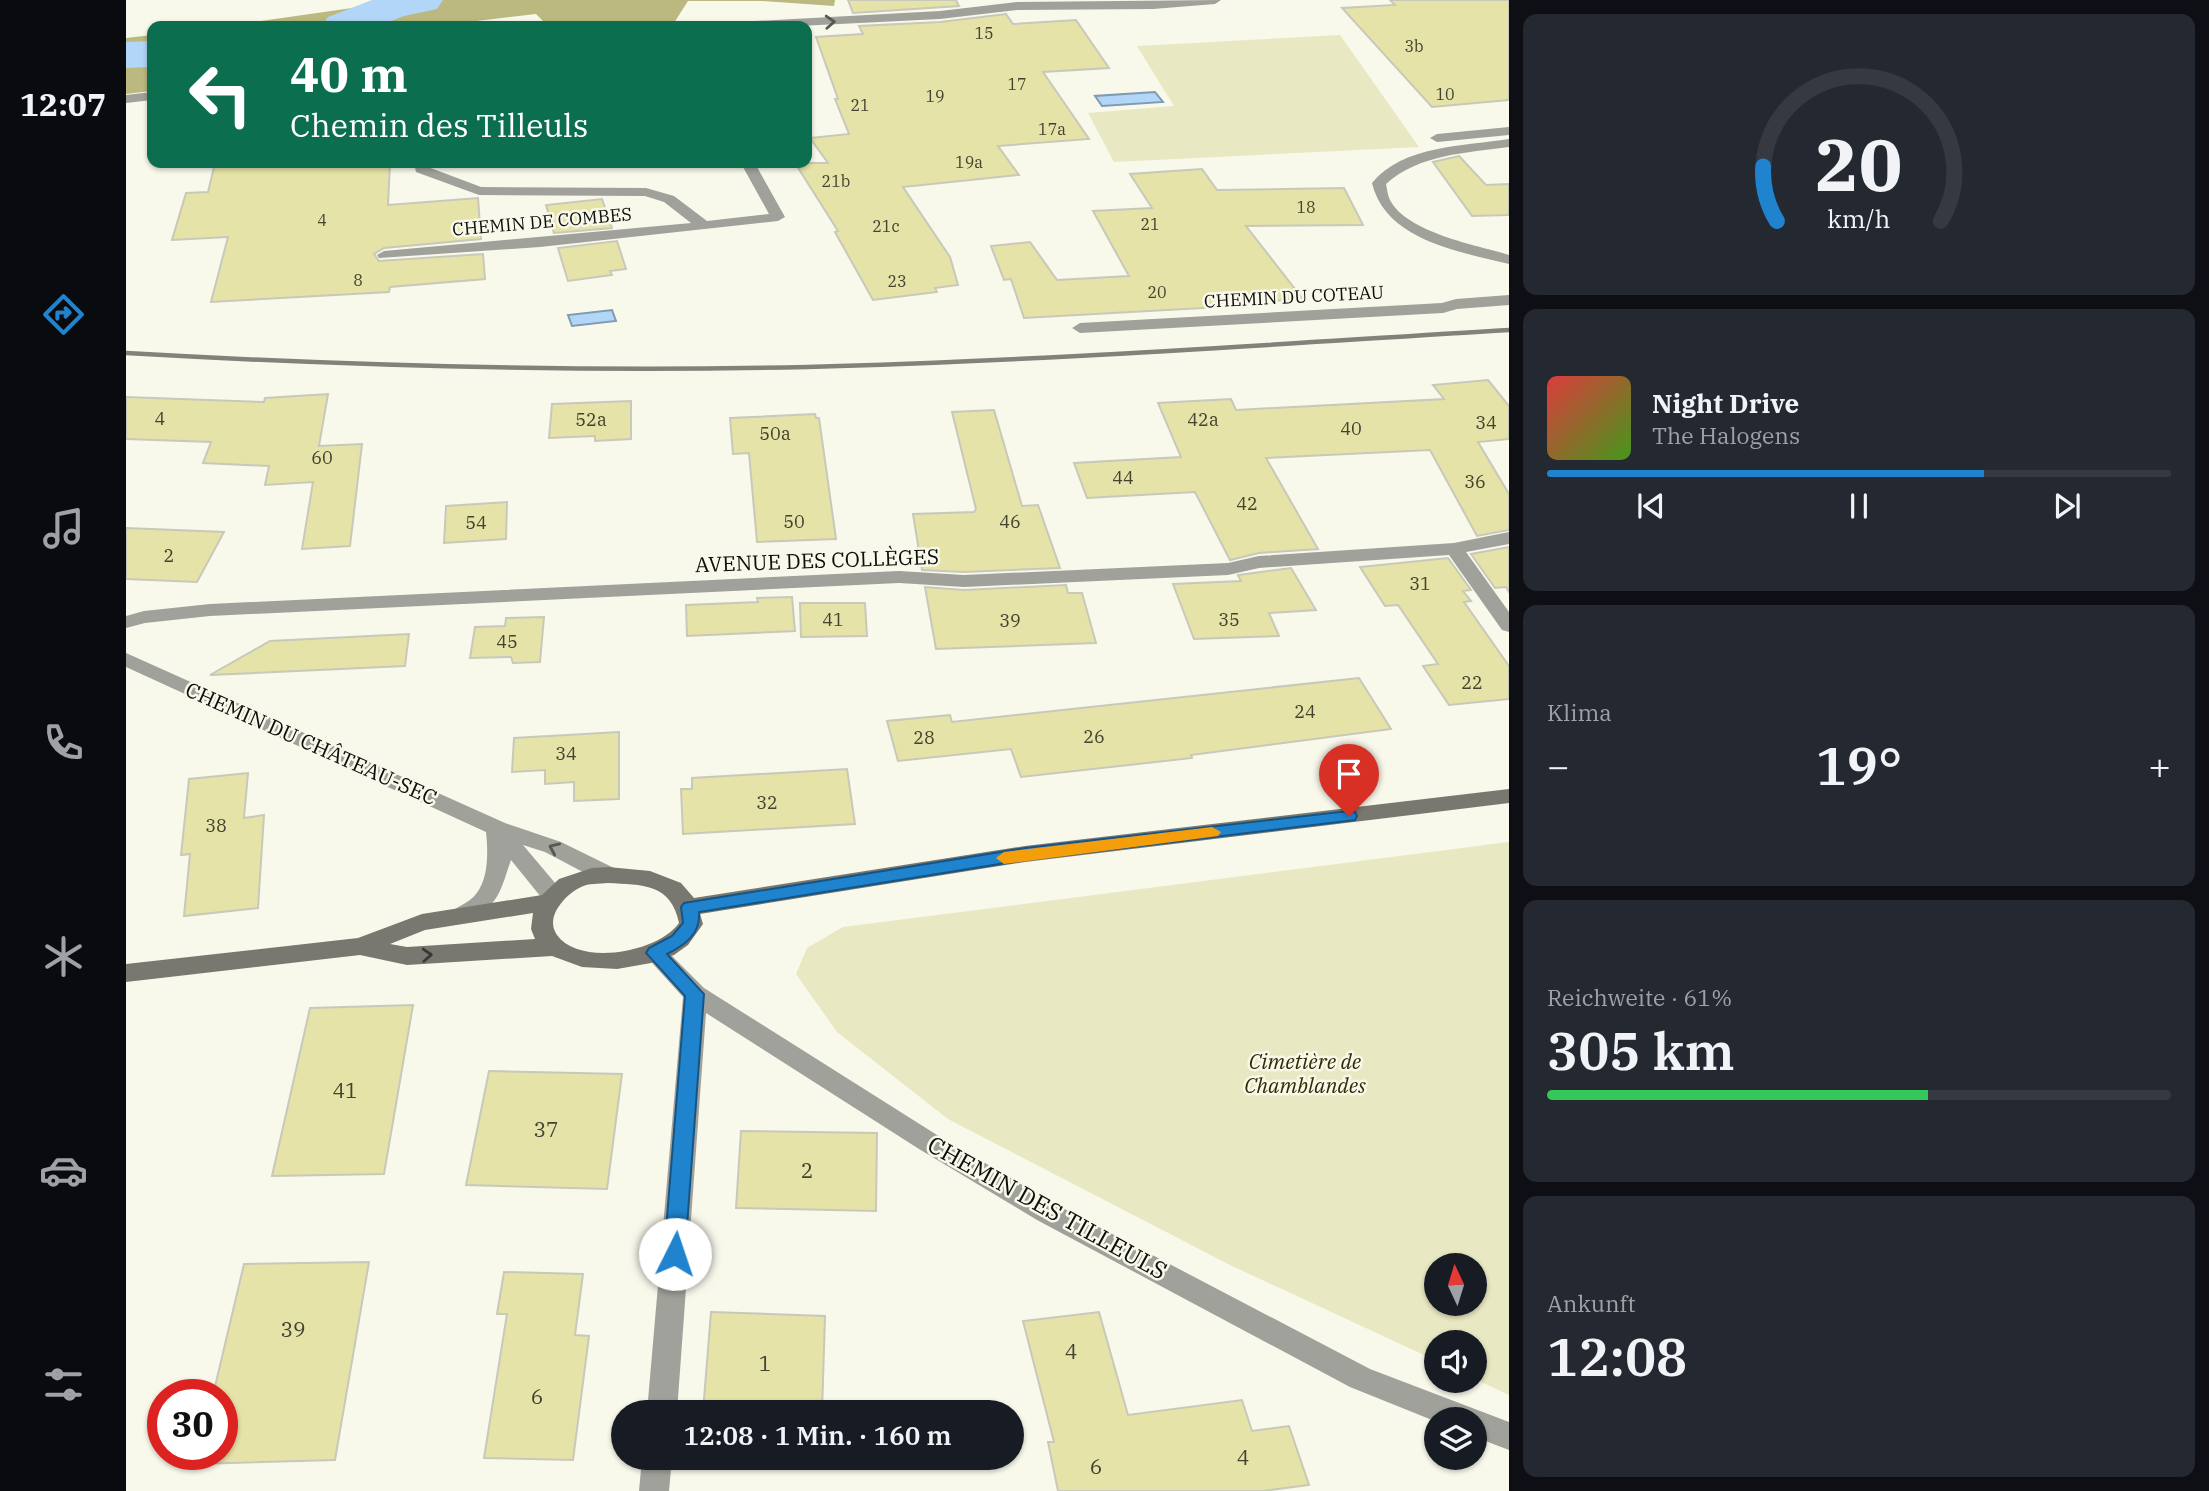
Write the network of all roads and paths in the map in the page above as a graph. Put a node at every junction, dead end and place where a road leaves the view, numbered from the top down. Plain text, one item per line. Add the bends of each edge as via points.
1 (1215, 0) edge
2 (812, 22) edge
3 (147, 97) edge
4 (126, 99) edge
5 (1508, 135) edge
6 (1437, 138) dead end
7 (421, 168) edge
8 (751, 168) edge
9 (704, 226) junction
10 (384, 254) dead end
11 (1509, 260) edge
12 (1509, 300) edge
13 (1080, 328) dead end
14 (1509, 538) edge
15 (1454, 549) junction
16 (126, 622) edge
17 (1509, 626) edge
18 (126, 659) edge
19 (1509, 796) edge
20 (497, 828) junction
21 (608, 875) junction
22 (551, 899) junction
23 (690, 907) junction
24 (461, 915) junction
25 (360, 946) junction
26 (554, 947) junction
27 (655, 953) junction
28 (126, 973) edge
29 (695, 994) junction
30 (663, 1400) edge
31 (1434, 1407) edge
32 (1487, 1428) edge
33 (1509, 1436) edge
34 (656, 1470) edge
35 (654, 1491) edge

2 -> 1 street via 1017,6
3 - 4 street
5 - 6 street
5 - 11 street via 1408,162 1387,173 1379,192 1410,228
7 - 9 street, CHEMIN DE COMBES via 479,191 646,192 669,199
8 - 9 street, CHEMIN DE COMBES via 778,217
9 - 10 street, CHEMIN DE COMBES
12 - 13 street, CHEMIN DU COTEAU
14 - 15 street, AVENUE DES COLLÈGES
15 - 16 street, AVENUE DES COLLÈGES via 1259,562 1228,569 964,580 899,577 210,610
15 - 17 street
18 - 20 street, CHEMIN DU CHÂTEAU-SEC
19 - 23 street via 1025,854
21 -> 20 street, CHEMIN DU CHÂTEAU-SEC via 553,847
20 - 22 street, CHEMIN DU CHÂTEAU-SEC
20 - 24 street via 500,859 486,899
21 - 22 street via 578,879 557,890
21 - 23 street via 659,881 680,894
22 - 24 street
22 - 26 street via 543,914 543,929
23 - 27 street via 691,924 679,941
24 - 25 street via 422,922
25 -> 26 street via 407,956
25 - 28 street
26 - 27 street via 589,959 627,960
27 - 29 street, CHEMIN DES TILLEULS
29 - 30 street
29 - 31 street, CHEMIN DES TILLEULS via 1046,1212 1360,1378
32 - 33 street
34 - 35 street

